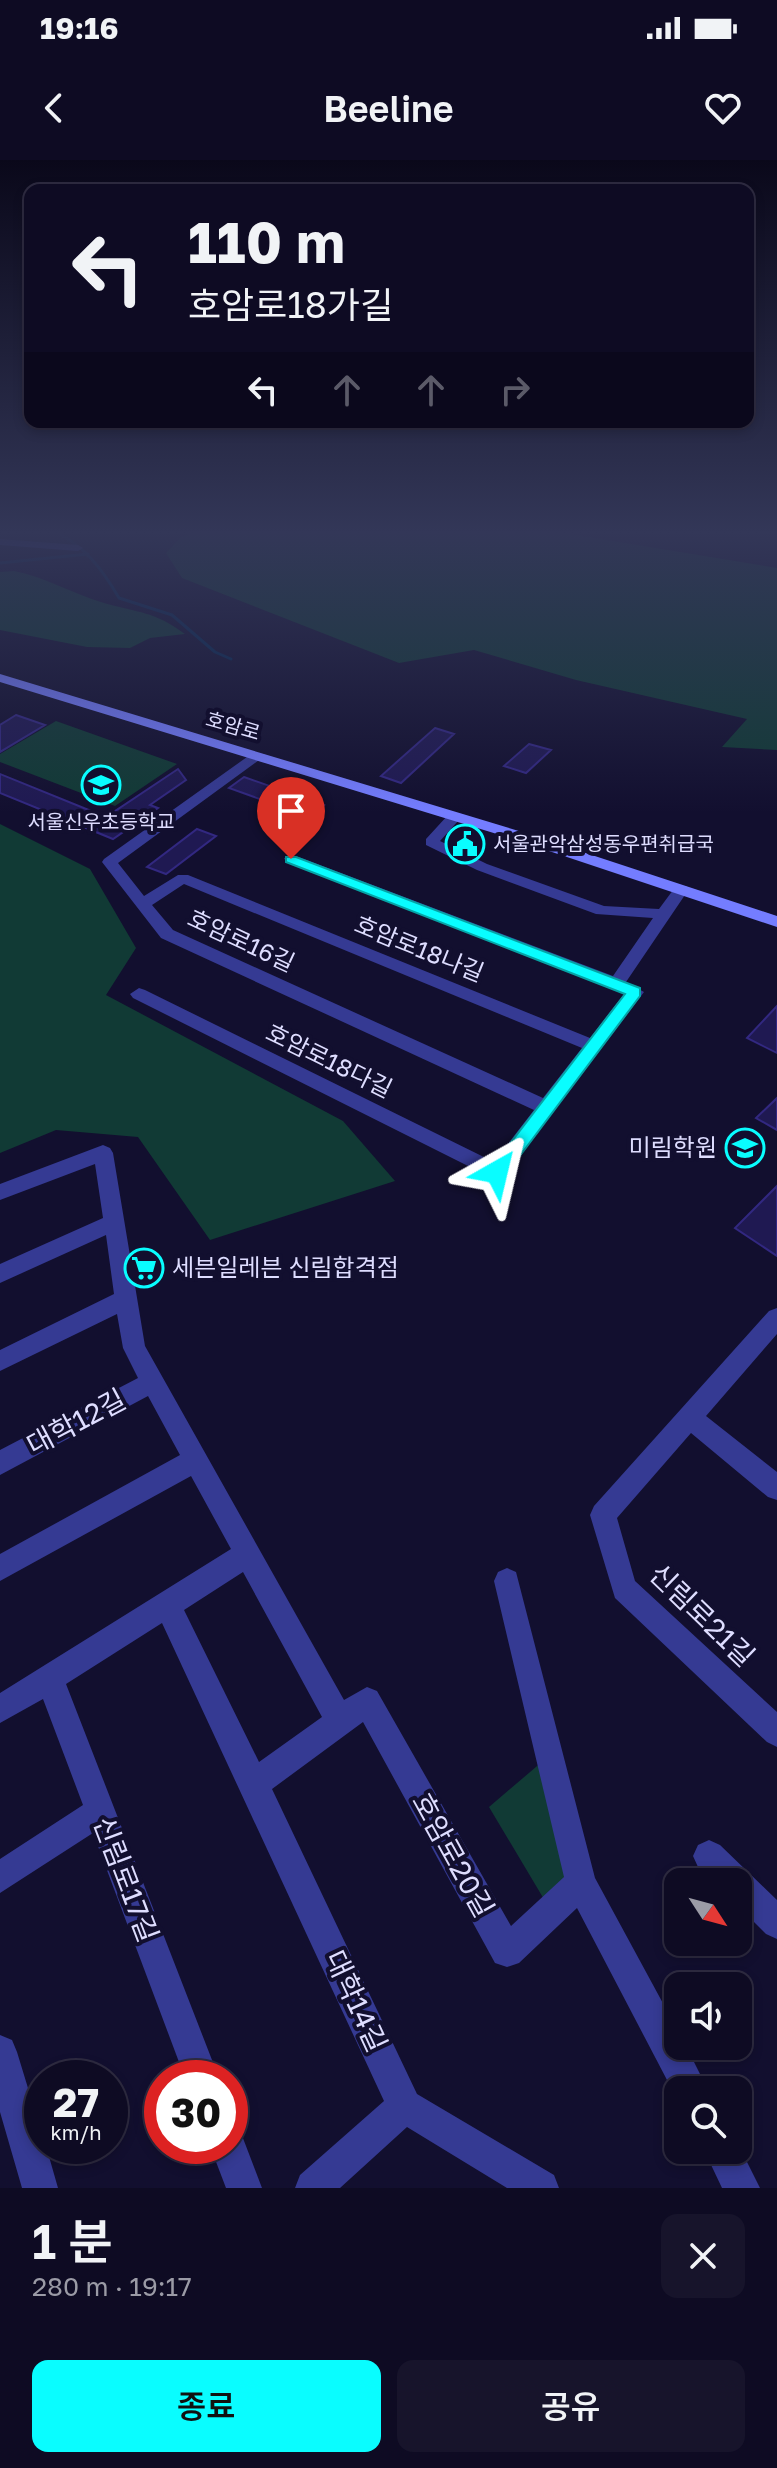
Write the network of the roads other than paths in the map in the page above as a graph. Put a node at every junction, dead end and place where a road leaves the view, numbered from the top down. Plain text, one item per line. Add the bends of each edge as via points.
1 (0, 675) edge
2 (259, 755) junction
3 (453, 818) junction
4 (291, 859) dead end
5 (681, 889) junction
6 (142, 904) junction
7 (665, 914) junction
8 (777, 919) edge
9 (616, 984) junction
10 (139, 994) dead end
11 (593, 1046) junction
12 (546, 1107) junction
13 (0, 1192) edge
14 (114, 1222) junction
15 (0, 1274) edge
16 (126, 1299) junction
17 (777, 1318) edge
18 (0, 1361) edge
19 (153, 1382) junction
20 (689, 1417) junction
21 (196, 1460) junction
22 (0, 1463) edge
23 (777, 1488) edge
24 (248, 1554) junction
25 (0, 1568) edge
26 (507, 1581) dead end
27 (167, 1605) junction
28 (50, 1680) junction
29 (0, 1709) edge
30 (340, 1721) junction
31 (777, 1732) edge
32 (254, 1784) junction
33 (100, 1811) junction
34 (709, 1856) dead end
35 (721, 1868) edge
36 (0, 1877) edge
37 (581, 1883) junction
38 (752, 1898) edge
39 (777, 1923) edge
40 (0, 2052) edge
41 (195, 2060) edge
42 (684, 2076) edge
43 (405, 2106) junction
44 (235, 2164) edge
45 (729, 2164) edge
46 (40, 2188) edge
47 (244, 2188) edge
48 (313, 2188) edge
49 (541, 2188) edge
50 (742, 2188) edge

1 - 2 main road, 호암로
1 - 8 main road via 488,820
2 - 3 main road, 호암로
2 - 6 street, 호암로16길 via 109,862
3 - 5 main road, 호암로
3 - 7 street via 431,842 482,867 602,911
4 - 9 street
5 - 7 street
5 - 8 main road, 호암로
6 - 11 street, 호암로18나길 via 183,878
6 - 12 street, 호암로16길 via 167,934
7 - 9 street
9 - 11 street via 635,992
10 - 12 street, 호암로18다길 via 497,1172
11 - 12 street
13 - 14 street via 103,1153
14 - 15 street
14 - 16 street
16 - 18 street
16 - 19 street via 134,1348
17 - 20 street
19 - 21 street
19 - 22 street, 대학12길
20 - 23 street
20 - 31 street, 신림로21길 via 603,1515 624,1589
21 - 24 street
21 - 25 street
24 - 27 street
24 - 30 street
26 - 37 street
27 - 28 street
27 - 32 street, 대학14길
28 - 29 street
28 - 33 street, 신림로17길
30 - 32 street
30 - 37 street, 호암로20길 via 367,1701 507,1951
32 - 43 street, 대학14길
33 - 36 street
33 - 41 street, 신림로17길
34 - 35 street
37 - 42 street
38 - 39 street
40 - 46 street
43 - 48 street
43 - 49 street
44 - 47 street
45 - 50 street

